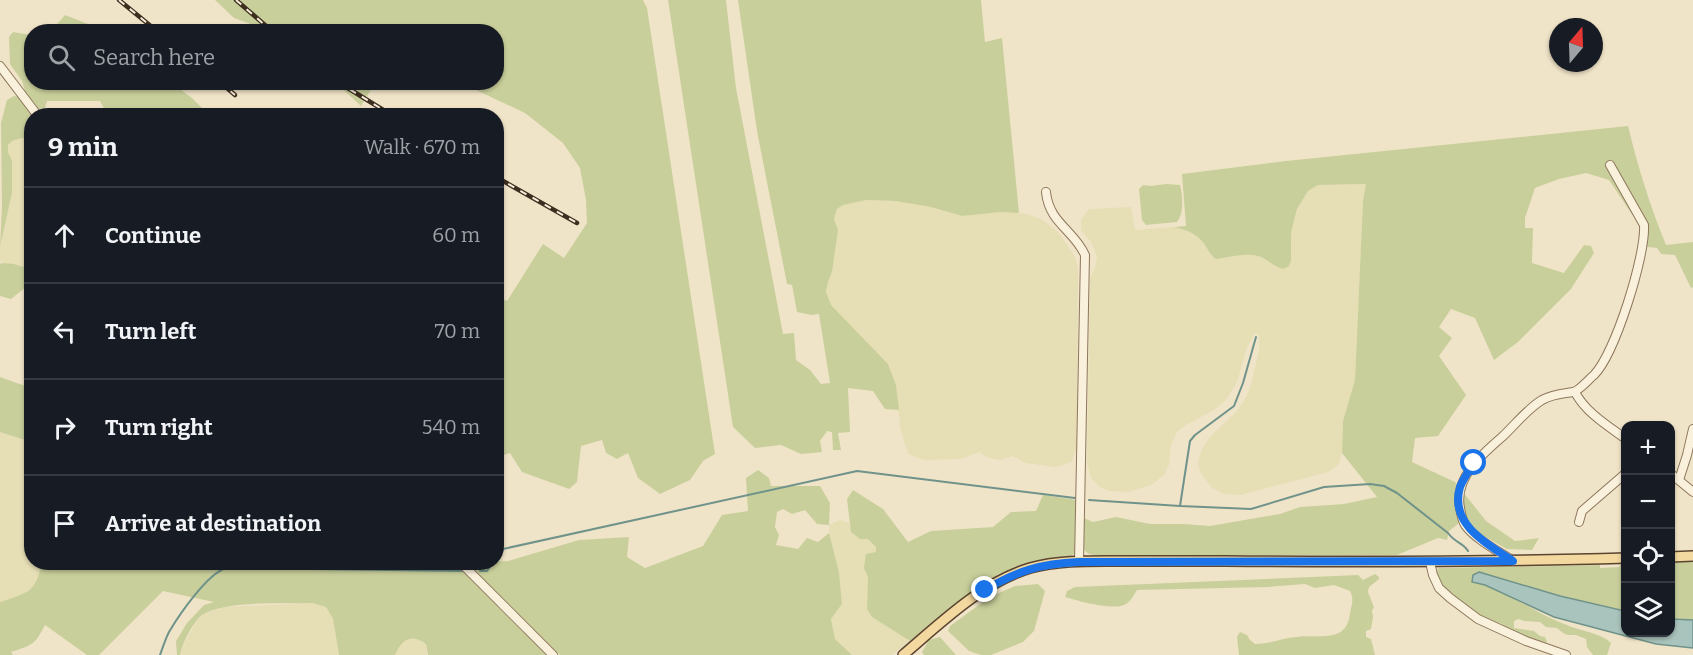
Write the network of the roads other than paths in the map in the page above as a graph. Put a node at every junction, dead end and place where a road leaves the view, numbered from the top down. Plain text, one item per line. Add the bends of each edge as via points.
1 (0, 66) edge
2 (32, 108) edge
3 (1611, 165) dead end
4 (1046, 192) dead end
5 (1575, 392) junction
6 (1693, 429) edge
7 (1621, 435) edge
8 (1624, 475) edge
9 (1672, 475) edge
10 (1679, 480) junction
11 (1693, 492) edge
12 (1579, 522) dead end
13 (1693, 556) edge
14 (1675, 557) edge
15 (1621, 558) edge
16 (1513, 561) junction
17 (1079, 562) junction
18 (1430, 562) junction
19 (468, 570) edge
20 (553, 655) edge
21 (903, 655) edge
22 (1566, 655) edge

1 - 2 street
3 - 5 street via 1644,225 1643,248 1605,358 1595,374
4 - 17 street via 1052,213 1085,255
5 - 7 street via 1594,414
5 - 16 street via 1554,394 1530,409 1474,463 1460,488 1465,525
6 - 10 street
8 - 12 street via 1582,511
9 - 10 street
10 - 11 street
13 - 14 main road
15 - 16 main road
16 - 18 main road
17 - 18 main road
17 - 21 main road via 1030,568 1007,577 960,608
18 - 22 street via 1439,588 1478,619
19 - 20 street

